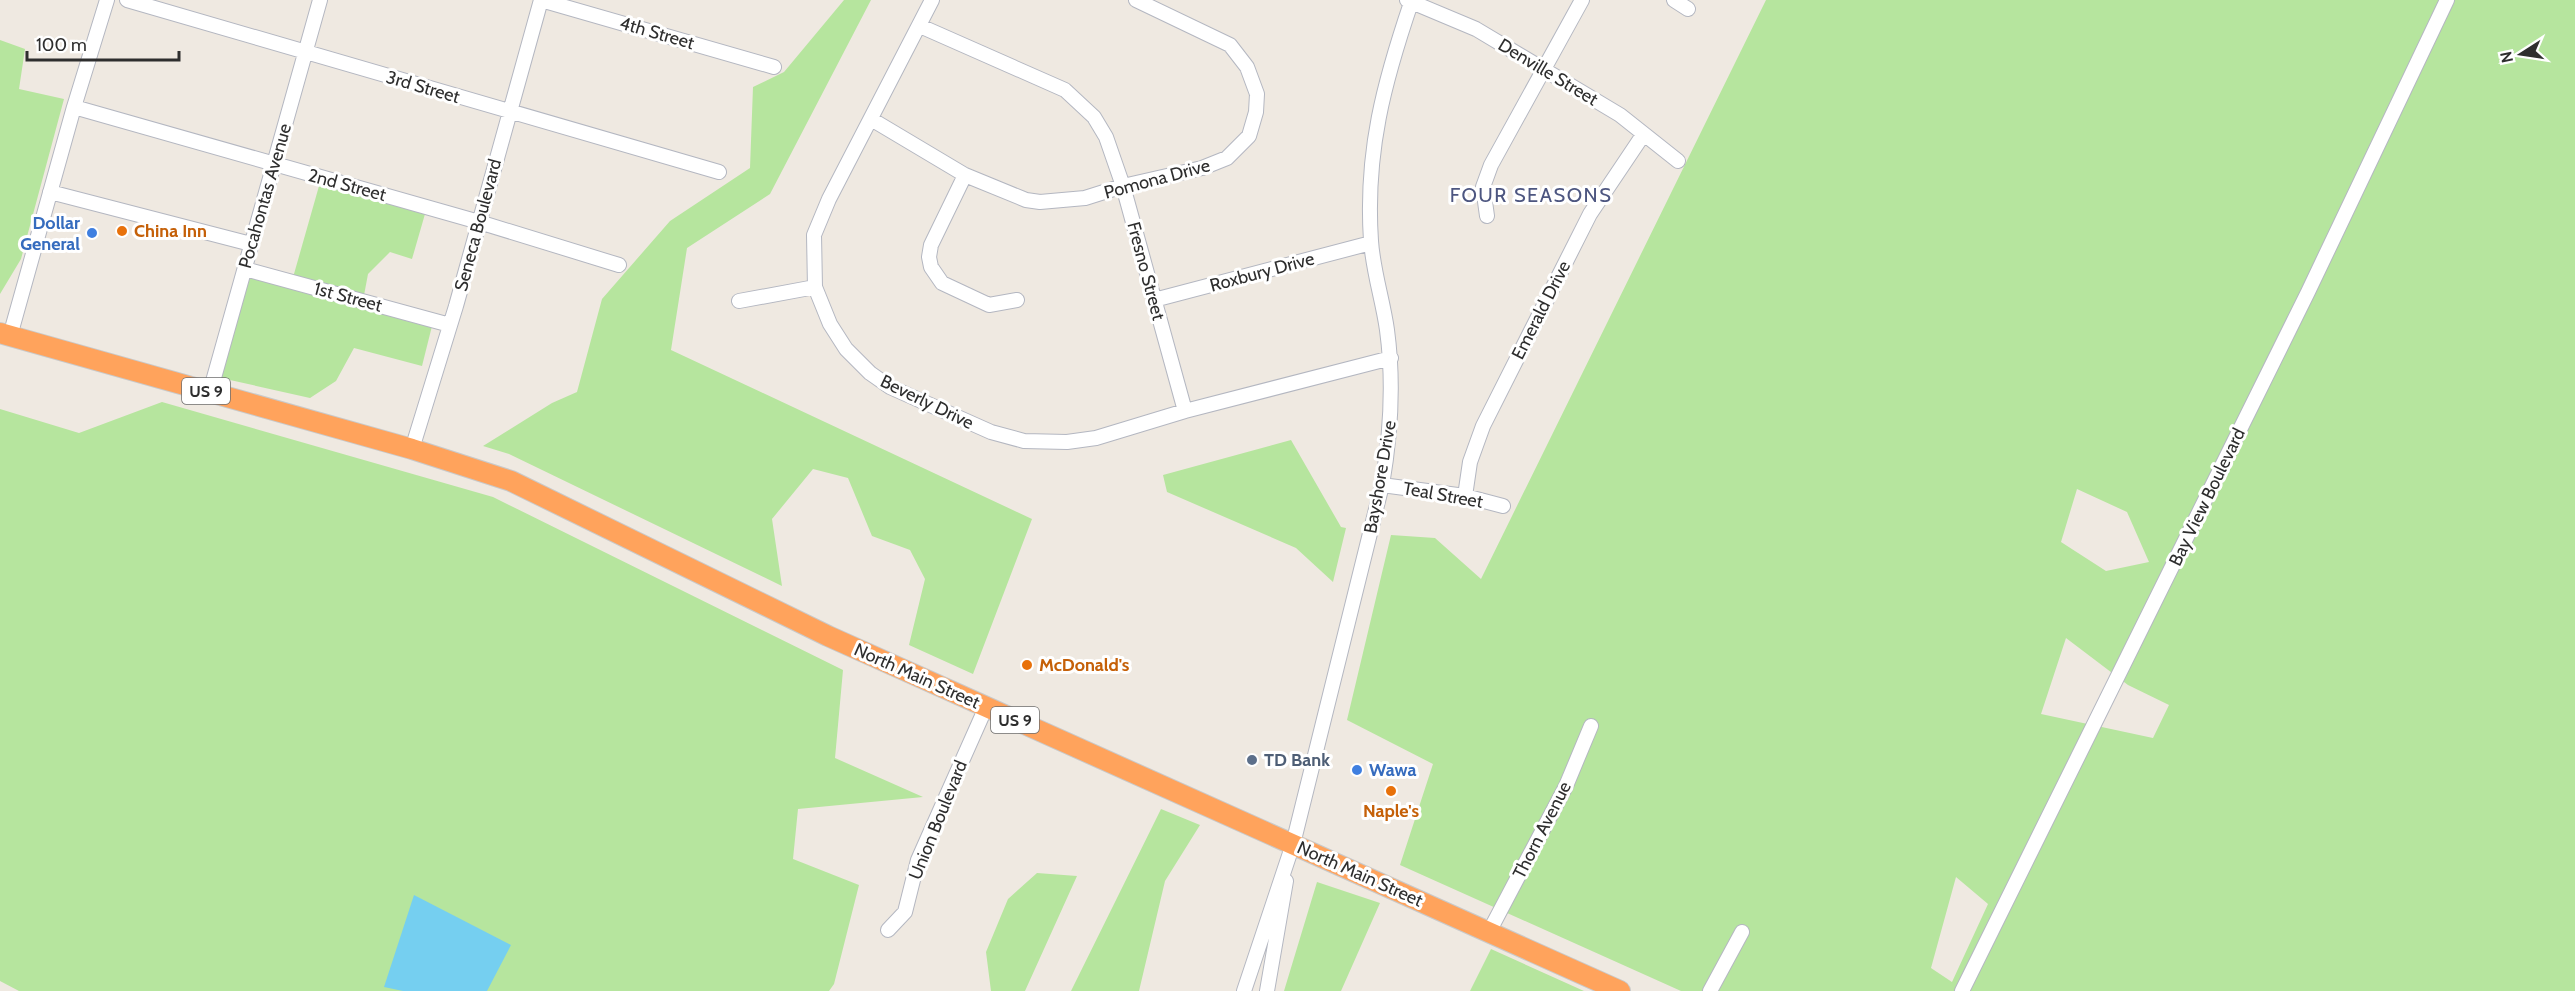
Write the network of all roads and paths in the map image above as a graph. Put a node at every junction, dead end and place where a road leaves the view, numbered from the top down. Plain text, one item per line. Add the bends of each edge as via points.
1 (108, 0) edge
2 (127, 0) edge
3 (320, 0) edge
4 (541, 0) edge
5 (932, 0) edge
6 (1136, 0) edge
7 (1582, 0) edge
8 (1674, 0) edge
9 (2447, 0) edge
10 (1410, 1) edge
11 (1688, 9) dead end
12 (920, 26) junction
13 (305, 54) junction
14 (774, 67) dead end
15 (1544, 70) junction
16 (74, 107) junction
17 (509, 111) junction
18 (871, 119) junction
19 (1643, 135) junction
20 (1678, 161) dead end
21 (273, 165) junction
22 (719, 172) dead end
23 (965, 175) junction
24 (1123, 186) junction
25 (50, 192) junction
26 (1487, 216) dead end
27 (479, 222) junction
28 (1371, 243) junction
29 (251, 244) junction
30 (619, 265) dead end
31 (245, 269) junction
32 (815, 286) junction
33 (1017, 300) dead end
34 (1154, 300) junction
35 (738, 301) dead end
36 (450, 325) junction
37 (5, 334) edge
38 (1391, 358) junction
39 (210, 392) junction
40 (1185, 411) junction
41 (412, 449) junction
42 (1383, 485) junction
43 (1465, 496) junction
44 (1503, 506) dead end
45 (986, 707) junction
46 (1591, 726) dead end
47 (1293, 844) junction
48 (888, 930) dead end
49 (1489, 932) junction
50 (1742, 932) dead end
51 (1244, 991) edge
52 (1267, 991) edge
53 (1620, 991) edge
54 (1710, 991) edge
55 (1962, 991) edge

1 - 16 street
2 - 13 street, 3rd Street
3 - 13 street, Pocahontas Avenue
4 - 14 street, 4th Street
4 - 17 street, Seneca Boulevard
5 - 12 street, Beverly Drive
6 - 24 street, Pomona Drive via 1230,45 1251,74 1258,102 1249,136 1227,158 1202,168
7 - 15 street
8 - 11 street
9 - 55 street, Bay View Boulevard via 2308,292
10 - 15 street, Denville Street via 1476,29
10 - 28 street, Bayshore Drive via 1375,126 1369,186
12 - 18 street, Beverly Drive
12 - 24 street, Fresno Street via 1065,90 1082,102 1106,137
13 - 17 street, 3rd Street
13 - 21 street, Pocahontas Avenue
15 - 19 street, Denville Street via 1620,115
15 - 26 street via 1491,165 1483,187
16 - 21 street, 2nd Street
16 - 25 street
17 - 22 street, 3rd Street
17 - 27 street, Seneca Boulevard
18 - 23 street, Pomona Drive
18 - 32 street, Beverly Drive via 814,235
19 - 20 street, Denville Street
19 - 43 street, Emerald Drive via 1590,214 1483,426 1470,462
21 - 27 street, 2nd Street
21 - 29 street, Pocahontas Avenue
23 - 24 street, Pomona Drive via 1040,202 1085,198
23 - 33 street via 932,244 931,267 942,284 980,302 989,305
24 - 34 street, Fresno Street
25 - 29 street
25 - 37 street
27 - 30 street, 2nd Street
27 - 36 street, Seneca Boulevard
28 - 34 street, Roxbury Drive
28 - 38 street, Bayshore Drive
29 - 31 street, Pocahontas Avenue
31 - 36 street, 1st Street
31 - 39 street, Pocahontas Avenue
32 - 35 street
32 - 40 street, Beverly Drive via 830,324 846,349 870,373 900,392 991,432 1024,441 1067,442 1096,438
34 - 40 street, Fresno Street
36 - 41 street, Seneca Boulevard
37 - 39 highway, US 9
38 - 40 street, Beverly Drive
38 - 42 street, Bayshore Drive via 1392,416
39 - 41 highway, US 9
41 - 45 highway, North Main Street / US 9 via 542,494 817,631
42 - 43 street, Teal Street
42 - 47 street, Bayshore Drive
43 - 44 street, Teal Street
45 - 47 highway, North Main Street / US 9
45 - 48 street, Union Boulevard via 918,860 905,912
46 - 49 street, Thorn Avenue via 1566,786
47 - 49 highway, North Main Street / US 9
47 - 51 street
47 - 52 street
49 - 53 highway, North Main Street / US 9
50 - 54 street

